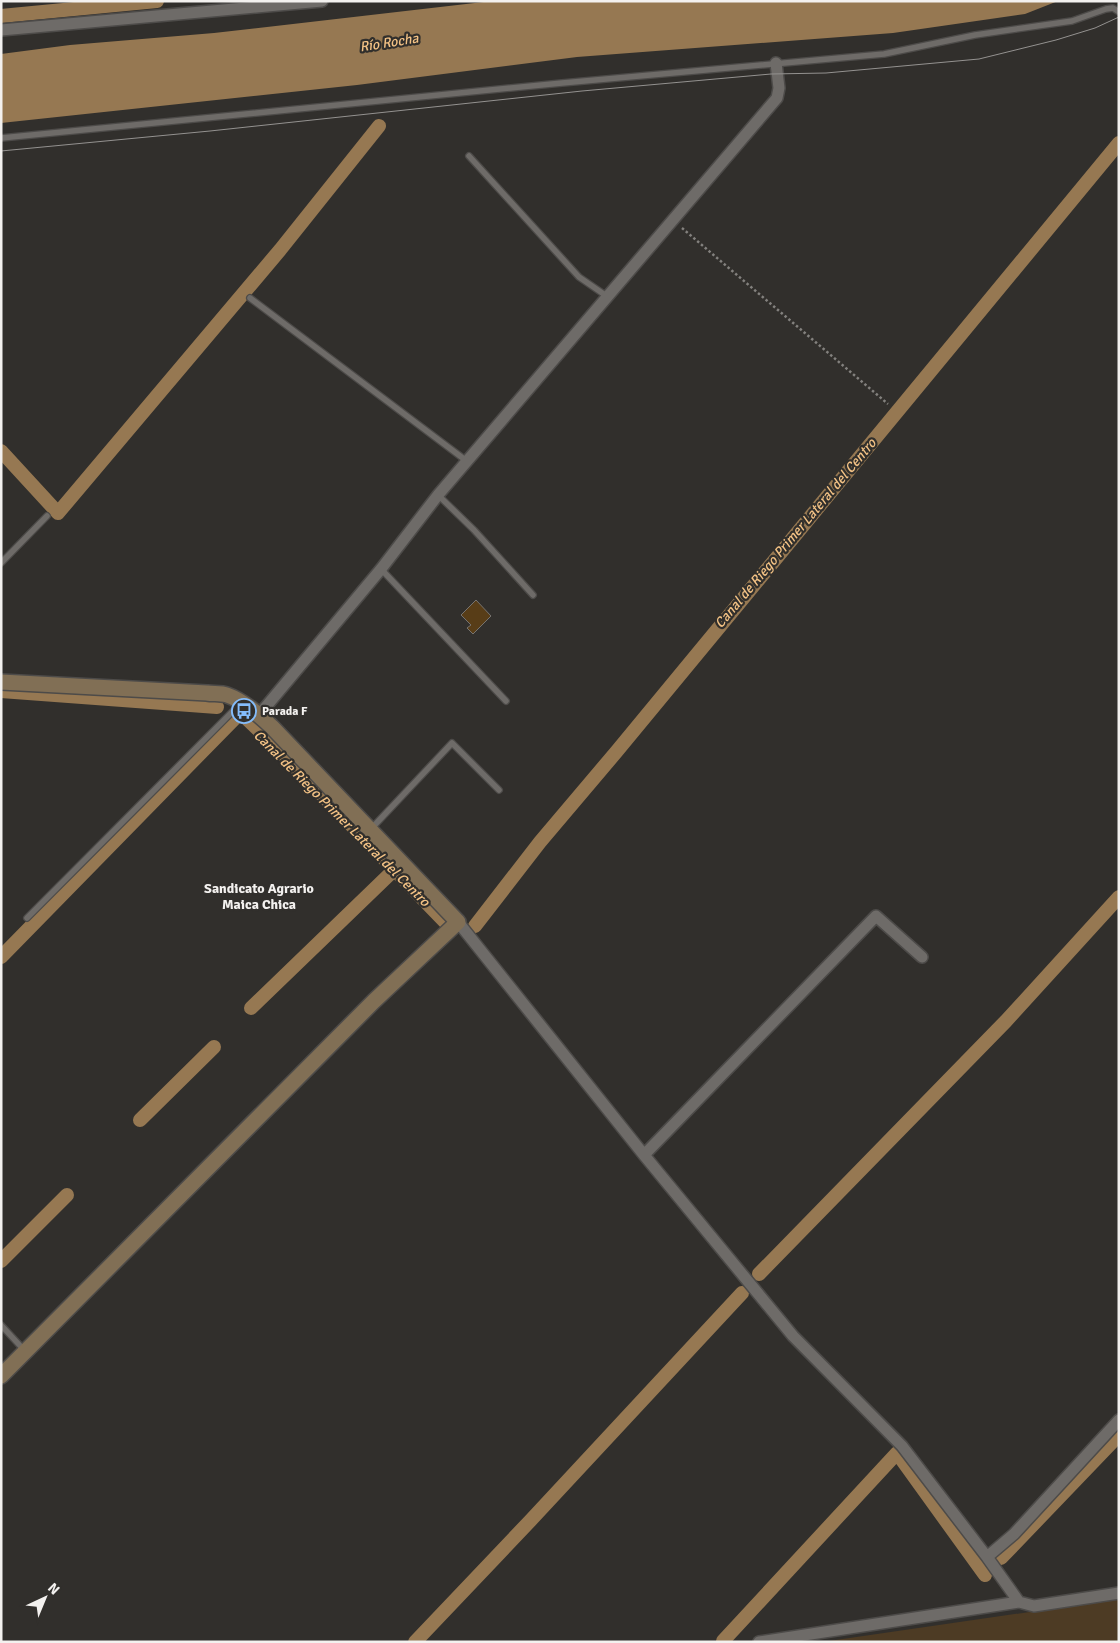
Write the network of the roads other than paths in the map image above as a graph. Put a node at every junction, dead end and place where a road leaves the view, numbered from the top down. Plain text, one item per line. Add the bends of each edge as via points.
1 (322, 1) edge
2 (1119, 12) edge
3 (1, 30) edge
4 (776, 63) junction
5 (1, 138) edge
6 (469, 156) dead end
7 (608, 297) junction
8 (250, 298) dead end
9 (468, 462) junction
10 (438, 495) junction
11 (47, 516) dead end
12 (1, 563) edge
13 (381, 569) junction
14 (533, 595) dead end
15 (1, 682) edge
16 (506, 701) dead end
17 (242, 702) junction
18 (259, 715) junction
19 (499, 790) dead end
20 (370, 830) junction
21 (27, 918) dead end
22 (458, 922) junction
23 (922, 958) dead end
24 (644, 1155) junction
25 (1, 1325) edge
26 (26, 1351) junction
27 (1, 1376) edge
28 (1119, 1420) edge
29 (987, 1557) junction
30 (1119, 1593) edge
31 (1019, 1602) junction
32 (759, 1642) edge

1 - 3 street
2 - 4 lane via 1113,8 1106,9 1072,21 975,35 884,54
4 - 5 lane
4 - 7 street via 777,98
6 - 7 lane via 579,277
7 - 9 street
8 - 9 lane
9 - 10 street
10 - 13 street
10 - 14 lane
11 - 12 lane
13 - 16 lane
13 - 18 street
15 - 17 street via 207,693 226,695
17 - 18 street
17 - 21 lane
18 - 20 street
19 - 20 lane via 452,743
20 - 22 street
22 - 24 street
22 - 26 street via 374,1001
23 - 24 street via 876,916
24 - 29 street via 793,1336 902,1446
25 - 26 lane
26 - 27 street
28 - 29 street via 1014,1534
29 - 31 street
30 - 31 street via 1034,1606
31 - 32 street

